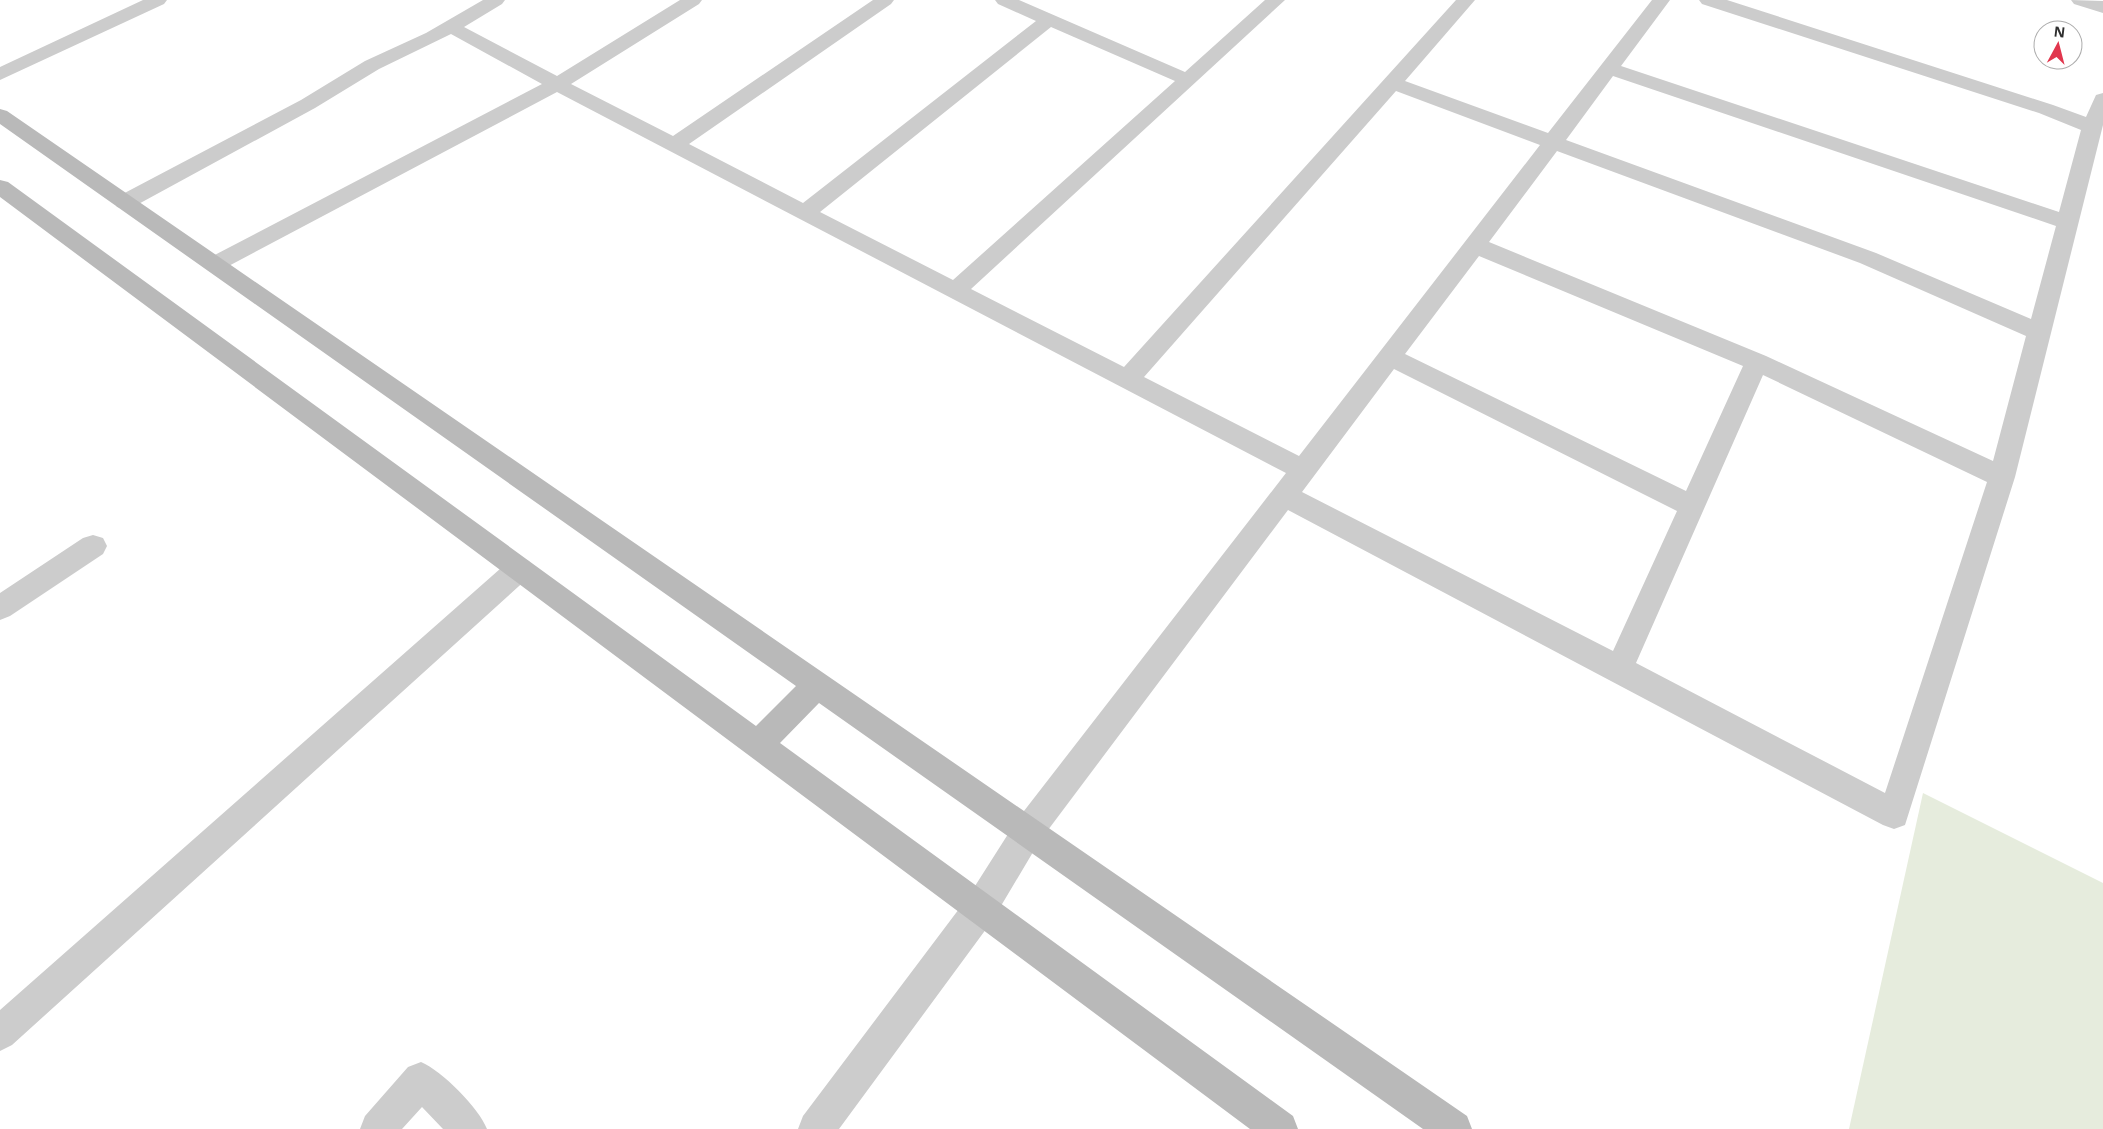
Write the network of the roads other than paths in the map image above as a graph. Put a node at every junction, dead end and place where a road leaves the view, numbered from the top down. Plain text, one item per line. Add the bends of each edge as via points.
1 (158, 0) edge
2 (496, 0) edge
3 (693, 0) edge
4 (885, 0) edge
5 (1004, 0) edge
6 (1276, 0) edge
7 (1466, 0) edge
8 (1661, 0) edge
9 (1708, 0) edge
10 (2080, 0) edge
11 (2103, 7) edge
12 (1049, 20) junction
13 (451, 27) junction
14 (1609, 68) junction
15 (0, 74) edge
16 (1188, 80) junction
17 (557, 84) junction
18 (1392, 84) junction
19 (2103, 100) edge
20 (0, 115) edge
21 (2092, 127) junction
22 (1553, 142) junction
23 (674, 145) junction
24 (0, 187) edge
25 (125, 202) junction
26 (805, 213) junction
27 (2067, 222) junction
28 (1474, 245) junction
29 (215, 264) junction
30 (955, 291) junction
31 (2039, 332) junction
32 (1389, 356) junction
33 (1758, 362) junction
34 (1127, 380) junction
35 (1302, 470) junction
36 (2002, 477) junction
37 (1284, 495) junction
38 (1692, 506) junction
39 (93, 546) dead end
40 (519, 569) junction
41 (0, 608) edge
42 (1620, 669) junction
43 (817, 685) junction
44 (758, 745) junction
45 (1028, 831) junction
46 (980, 909) junction
47 (0, 1033) edge
48 (378, 1129) edge
49 (469, 1129) edge
50 (816, 1129) edge
51 (1280, 1129) edge
52 (1454, 1129) edge

1 - 15 street
2 - 13 street
3 - 17 street
4 - 23 street
5 - 12 street
6 - 16 street
7 - 18 street
8 - 14 street
9 - 21 street via 2046,109
10 - 11 street
12 - 16 street
12 - 26 street
13 - 17 street
13 - 25 street via 372,65 308,104
14 - 22 street
14 - 27 street
16 - 30 street
17 - 23 street
17 - 29 street
18 - 22 street
18 - 34 street
19 - 21 street
20 - 25 street
21 - 27 street
22 - 28 street
22 - 31 street via 1868,258
23 - 26 street
24 - 40 street
25 - 29 street
26 - 30 street
27 - 31 street
28 - 32 street
28 - 33 street
29 - 43 street
30 - 34 street
31 - 36 street
32 - 35 street
32 - 38 street
33 - 36 street
33 - 38 street
34 - 35 street
35 - 37 street
36 - 42 street via 1894,814
37 - 42 street
37 - 45 street
38 - 42 street
39 - 41 street
40 - 44 street
40 - 47 street
43 - 44 street
43 - 45 street
44 - 46 street
45 - 46 street
45 - 52 street
46 - 50 street
46 - 51 street
48 - 49 street via 421,1080

